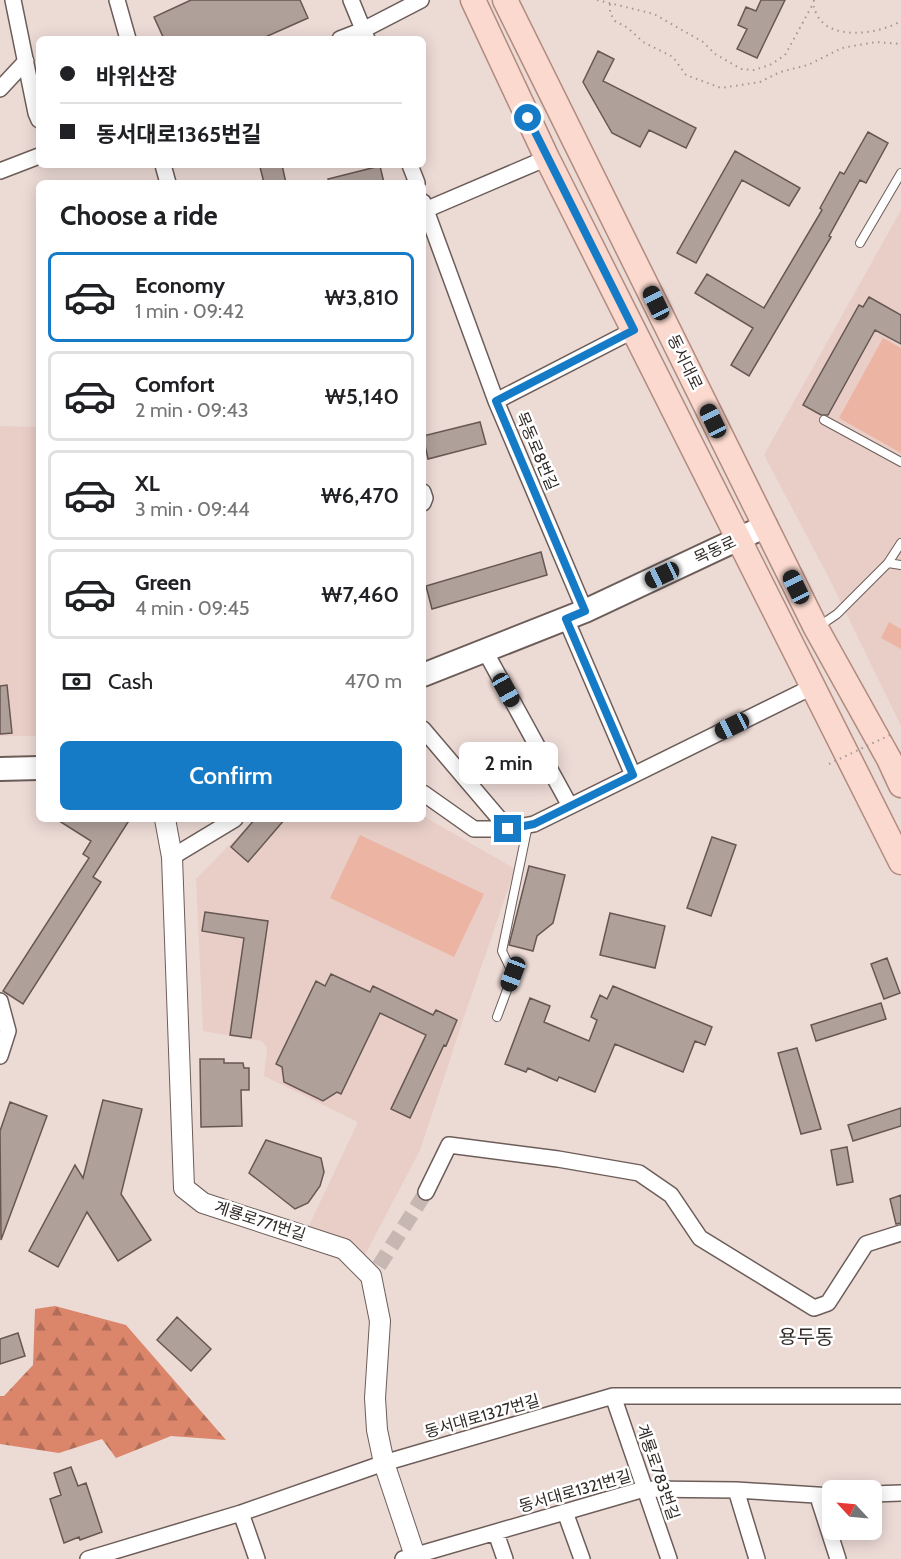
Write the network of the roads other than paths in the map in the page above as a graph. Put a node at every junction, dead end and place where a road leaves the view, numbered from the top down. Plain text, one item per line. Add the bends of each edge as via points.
1 (13, 0) edge
2 (117, 0) edge
3 (351, 0) edge
4 (421, 0) edge
5 (473, 0) edge
6 (505, 0) edge
7 (365, 34) edge
8 (127, 36) edge
9 (26, 61) junction
10 (0, 89) edge
11 (36, 106) edge
12 (36, 157) edge
13 (547, 158) junction
14 (0, 171) edge
15 (901, 173) edge
16 (426, 206) edge
17 (426, 212) edge
18 (860, 243) dead end
19 (634, 330) junction
20 (496, 401) junction
21 (825, 420) dead end
22 (901, 462) edge
23 (766, 526) junction
24 (739, 539) junction
25 (901, 543) edge
26 (888, 563) junction
27 (901, 565) edge
28 (576, 615) junction
29 (816, 628) junction
30 (485, 651) junction
31 (426, 674) edge
32 (812, 687) junction
33 (426, 733) edge
34 (36, 768) edge
35 (0, 769) edge
36 (633, 775) junction
37 (901, 785) edge
38 (426, 795) edge
39 (570, 806) junction
40 (166, 822) edge
41 (230, 822) edge
42 (528, 825) junction
43 (508, 829) junction
44 (172, 857) junction
45 (901, 861) edge
46 (0, 1001) edge
47 (497, 1017) dead end
48 (0, 1056) edge
49 (426, 1192) tunnel mouth
50 (901, 1233) edge
51 (612, 1396) junction
52 (901, 1396) edge
53 (384, 1463) junction
54 (644, 1489) junction
55 (736, 1490) junction
56 (901, 1493) edge
57 (882, 1494) edge
58 (822, 1496) edge
59 (565, 1512) junction
60 (241, 1513) junction
61 (496, 1533) junction
62 (834, 1540) edge
63 (112, 1555) edge
64 (412, 1558) edge
65 (88, 1559) edge
66 (257, 1559) edge
67 (505, 1559) edge
68 (582, 1559) edge
69 (669, 1559) edge
70 (757, 1559) edge
71 (838, 1559) edge

1 - 9 street
2 - 8 street
3 - 7 street
4 - 7 street
5 - 13 main road, 동서대로
6 - 23 main road, 동서대로
9 - 10 street
9 - 11 street
12 - 14 street
13 - 16 street
13 - 19 main road, 동서대로
15 - 18 lane
17 - 20 street, 목동로8번길
19 - 20 street
19 - 24 main road, 동서대로
20 - 28 street, 목동로8번길
21 - 22 lane
23 - 24 main road, 목동로
23 - 29 main road, 동서대로
24 - 28 main road, 목동로
24 - 32 main road, 동서대로
25 - 26 lane
26 - 27 lane
26 - 29 lane via 837,614
28 - 30 main road, 목동로
28 - 36 street
29 - 37 main road, 동서대로
30 - 31 main road, 목동로
30 - 39 street
32 - 36 street
32 - 45 main road, 동서대로
33 - 43 street
34 - 35 main road
36 - 39 street
38 - 43 street via 474,829
39 - 42 street
40 - 44 street, 계룡로771번길
41 - 44 street
42 - 43 street
42 - 47 lane via 502,951 513,974
44 - 53 street, 계룡로771번길 via 184,1188 203,1203 344,1249 375,1271 380,1321 375,1398
46 - 48 street via 8,1030
49 - 50 street via 449,1145 639,1173 671,1195 700,1238 814,1308 828,1303 866,1244
51 - 52 street, 동서대로1327번길
51 - 53 street, 동서대로1327번길
51 - 54 street, 계룡로783번길
53 - 60 street, 동서대로1327번길
53 - 64 street, 계룡로771번길
54 - 55 street, 동서대로1321번길
54 - 59 street, 동서대로1321번길
54 - 69 street, 계룡로783번길
55 - 58 street, 동서대로1321번길
55 - 70 street
56 - 57 street
59 - 61 street, 동서대로1321번길
59 - 68 street
60 - 63 street, 동서대로1327번길
60 - 66 street
61 - 64 street, 동서대로1321번길
61 - 67 street
62 - 71 street
63 - 65 street, 동서대로1327번길

